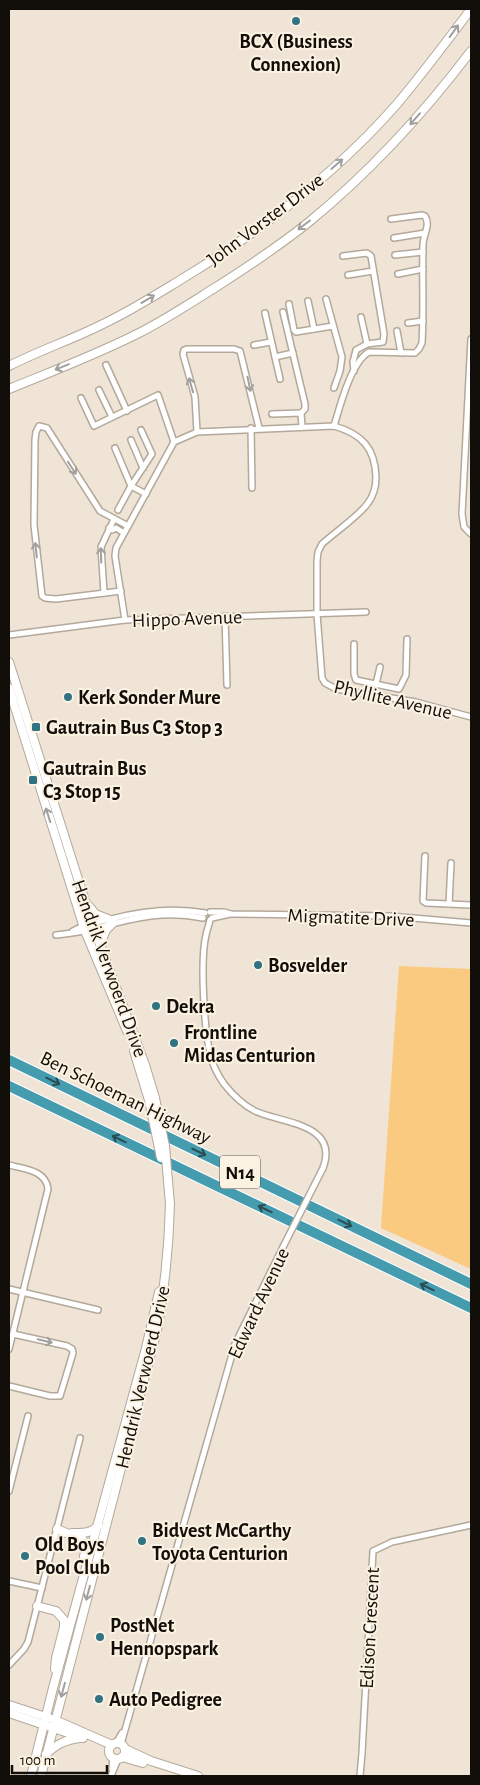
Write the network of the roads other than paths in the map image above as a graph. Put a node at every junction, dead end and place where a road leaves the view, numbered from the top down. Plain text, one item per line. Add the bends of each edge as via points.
1 (471, 9) edge
2 (471, 51) edge
3 (471, 56) edge
4 (447, 83) junction
5 (391, 219) dead end
6 (425, 233) junction
7 (394, 238) dead end
8 (423, 252) junction
9 (395, 255) dead end
10 (343, 256) dead end
11 (423, 269) junction
12 (373, 271) junction
13 (398, 274) dead end
14 (348, 275) dead end
15 (326, 299) dead end
16 (308, 301) dead end
17 (289, 304) dead end
18 (283, 312) dead end
19 (265, 313) dead end
20 (361, 317) dead end
21 (423, 321) junction
22 (408, 323) dead end
23 (333, 326) junction
24 (314, 330) junction
25 (396, 330) dead end
26 (471, 339) edge
27 (271, 342) junction
28 (366, 344) junction
29 (254, 345) dead end
30 (293, 353) junction
31 (401, 353) junction
32 (275, 357) junction
33 (13, 361) edge
34 (106, 365) dead end
35 (9, 366) edge
36 (340, 371) junction
37 (353, 373) junction
38 (280, 379) dead end
39 (334, 388) dead end
40 (9, 389) edge
41 (98, 390) dead end
42 (81, 398) dead end
43 (470, 410) edge
44 (127, 411) junction
45 (301, 413) junction
46 (272, 414) dead end
47 (112, 417) junction
48 (334, 426) junction
49 (302, 427) junction
50 (251, 428) junction
51 (259, 428) junction
52 (141, 430) dead end
53 (197, 432) junction
54 (131, 440) dead end
55 (174, 442) junction
56 (114, 448) dead end
57 (143, 468) junction
58 (131, 486) junction
59 (252, 488) dead end
60 (146, 494) junction
61 (118, 510) dead end
62 (114, 519) junction
63 (128, 526) junction
64 (109, 528) junction
65 (124, 533) junction
66 (471, 534) edge
67 (121, 591) junction
68 (104, 593) junction
69 (366, 612) dead end
70 (317, 614) junction
71 (225, 616) junction
72 (125, 620) junction
73 (9, 635) edge
74 (407, 639) dead end
75 (354, 644) dead end
76 (9, 662) edge
77 (380, 667) dead end
78 (376, 684) junction
79 (227, 685) dead end
80 (9, 688) edge
81 (395, 688) junction
82 (394, 698) junction
83 (471, 717) edge
84 (425, 856) dead end
85 (451, 863) dead end
86 (85, 901) junction
87 (449, 904) junction
88 (471, 905) edge
89 (207, 917) junction
90 (110, 921) junction
91 (471, 923) edge
92 (93, 926) junction
93 (84, 928) junction
94 (56, 935) dead end
95 (100, 944) junction
96 (9, 1060) edge
97 (9, 1086) edge
98 (152, 1099) junction
99 (9, 1165) edge
100 (167, 1205) junction
101 (471, 1284) edge
102 (9, 1289) edge
103 (24, 1292) junction
104 (471, 1308) edge
105 (98, 1310) dead end
106 (13, 1334) junction
107 (9, 1349) edge
108 (9, 1386) edge
109 (28, 1416) dead end
110 (80, 1438) dead end
111 (9, 1491) edge
112 (471, 1525) edge
113 (98, 1526) junction
114 (57, 1529) junction
115 (68, 1532) junction
116 (9, 1581) edge
117 (42, 1588) junction
118 (38, 1606) junction
119 (74, 1612) junction
120 (9, 1665) edge
121 (53, 1688) junction
122 (9, 1705) edge
123 (9, 1711) edge
124 (45, 1720) junction
125 (54, 1723) junction
126 (82, 1738) junction
127 (117, 1751) junction
128 (46, 1754) junction
129 (111, 1774) edge
130 (31, 1776) edge
131 (41, 1776) edge
132 (180, 1776) edge
133 (198, 1776) edge
134 (360, 1776) edge

33 -> 1 main road, John Vorster Drive via 106,323 137,306 238,243 292,203 347,155 395,105
2 - 4 main road, John Vorster Drive
3 - 4 main road
4 -> 40 main road, John Vorster Drive via 405,132 358,178 309,222 243,270 143,331
5 - 6 street via 425,216
6 - 7 street
6 - 8 street
8 - 9 street
8 - 11 street
10 - 12 street via 369,253
11 - 13 street
11 - 21 street
12 - 14 street
12 - 28 street via 384,339 380,343
15 - 23 street
16 - 24 street
17 - 24 street via 294,330
18 - 30 street
19 - 27 street
20 - 28 street
21 - 22 street
21 - 31 street via 419,349
23 - 24 street
23 - 36 street via 342,357
25 - 31 street
26 - 43 street
27 - 29 street
27 - 32 street
28 - 37 street via 356,350
30 - 32 street
30 - 45 street via 305,404
31 - 37 street via 369,352
32 - 38 street
33 - 35 main road, John Vorster Drive
34 - 44 street
36 - 37 street
36 - 39 street
37 - 48 street
41 - 47 street
42 - 47 street via 94,426
43 - 66 street via 462,514 464,527
44 - 47 street
44 - 55 street via 158,395
45 - 46 street
45 - 49 street
48 - 49 street
48 - 70 street via 354,434 367,445 374,458 376,483 367,505 320,547
49 - 51 street
50 - 51 street
50 - 53 street
50 - 59 street
53 -> 51 street via 195,398 183,354 187,349 240,351
52 - 57 street via 152,454
53 - 55 street
54 - 57 street
55 - 60 street
56 - 58 street
57 - 58 street
58 - 60 street
58 - 61 street
60 - 63 street
62 - 63 street
62 - 64 street
68 -> 62 street via 56,599 42,596 34,525 35,440 39,426 46,428 100,511
63 - 65 street
64 - 65 street
68 -> 64 street via 100,550
65 - 67 street via 115,556
67 - 68 street
67 - 72 street
69 - 70 street, Hippo Avenue
70 - 71 street, Hippo Avenue
70 - 82 street, Phyllite Avenue via 321,672 325,683 336,689
71 - 72 street, Hippo Avenue
71 - 79 street
72 - 73 street, Hippo Avenue
74 - 81 street via 405,678 400,688
75 - 78 street via 355,679
76 - 86 main road, Hendrik Verwoerd Drive
77 - 78 street
78 - 81 street
93 -> 80 main road, Hendrik Verwoerd Drive
81 - 82 street
82 - 83 street, Phyllite Avenue
84 - 87 street via 423,901
85 - 87 street
86 - 90 main road via 95,914
86 - 92 main road, Hendrik Verwoerd Drive
87 - 88 street
89 - 90 street, Migmatite Drive via 174,910 148,911
89 - 91 street, Migmatite Drive via 224,912 390,916
89 - 127 street, Edward Avenue, bridge via 204,966 206,1019 209,1052 215,1070 229,1089 250,1108 313,1131 324,1145 326,1156 323,1168 234,1346
90 - 92 street, Migmatite Drive
90 - 95 main road
92 - 93 street, Migmatite Drive
92 - 95 main road, Hendrik Verwoerd Drive
93 - 94 street, Migmatite Drive
93 - 98 main road, Hendrik Verwoerd Drive
95 - 98 main road, Hendrik Verwoerd Drive via 145,1065
96 -> 101 highway, Ben Schoeman Highway / N14
104 -> 97 highway, Ben Schoeman Highway / N14
98 - 100 main road, Hendrik Verwoerd Drive, bridge via 165,1146
99 - 103 street via 32,1171 44,1177 48,1184
100 - 113 main road, Hendrik Verwoerd Drive via 160,1290
100 -> 125 main road, Hendrik Verwoerd Drive via 169,1239 158,1326
102 - 103 street
103 - 105 street
103 - 106 street
106 - 107 street
106 -> 108 street via 67,1346 73,1353 60,1396
109 - 111 street
110 - 114 street
112 - 134 street, Edison Crescent via 392,1542 373,1551
113 - 115 main road via 87,1533
113 - 119 main road, Hendrik Verwoerd Drive
114 - 115 main road
114 - 117 street
115 - 119 main road via 83,1540 86,1549
116 - 117 street
117 - 118 street
118 - 120 street via 28,1642
118 - 121 main road via 56,1611 64,1623
119 - 121 main road, Hendrik Verwoerd Drive
121 - 124 main road, Hendrik Verwoerd Drive
122 - 124 main road
123 - 124 main road
124 - 125 main road
124 - 130 main road, Hendrik Verwoerd Drive
125 - 126 main road
125 - 127 main road
125 - 128 main road, Hendrik Verwoerd Drive
126 - 127 main road
126 - 128 main road via 62,1741
127 - 129 street, Edward Avenue
127 - 132 main road
127 - 133 main road
128 - 131 main road, Hendrik Verwoerd Drive

